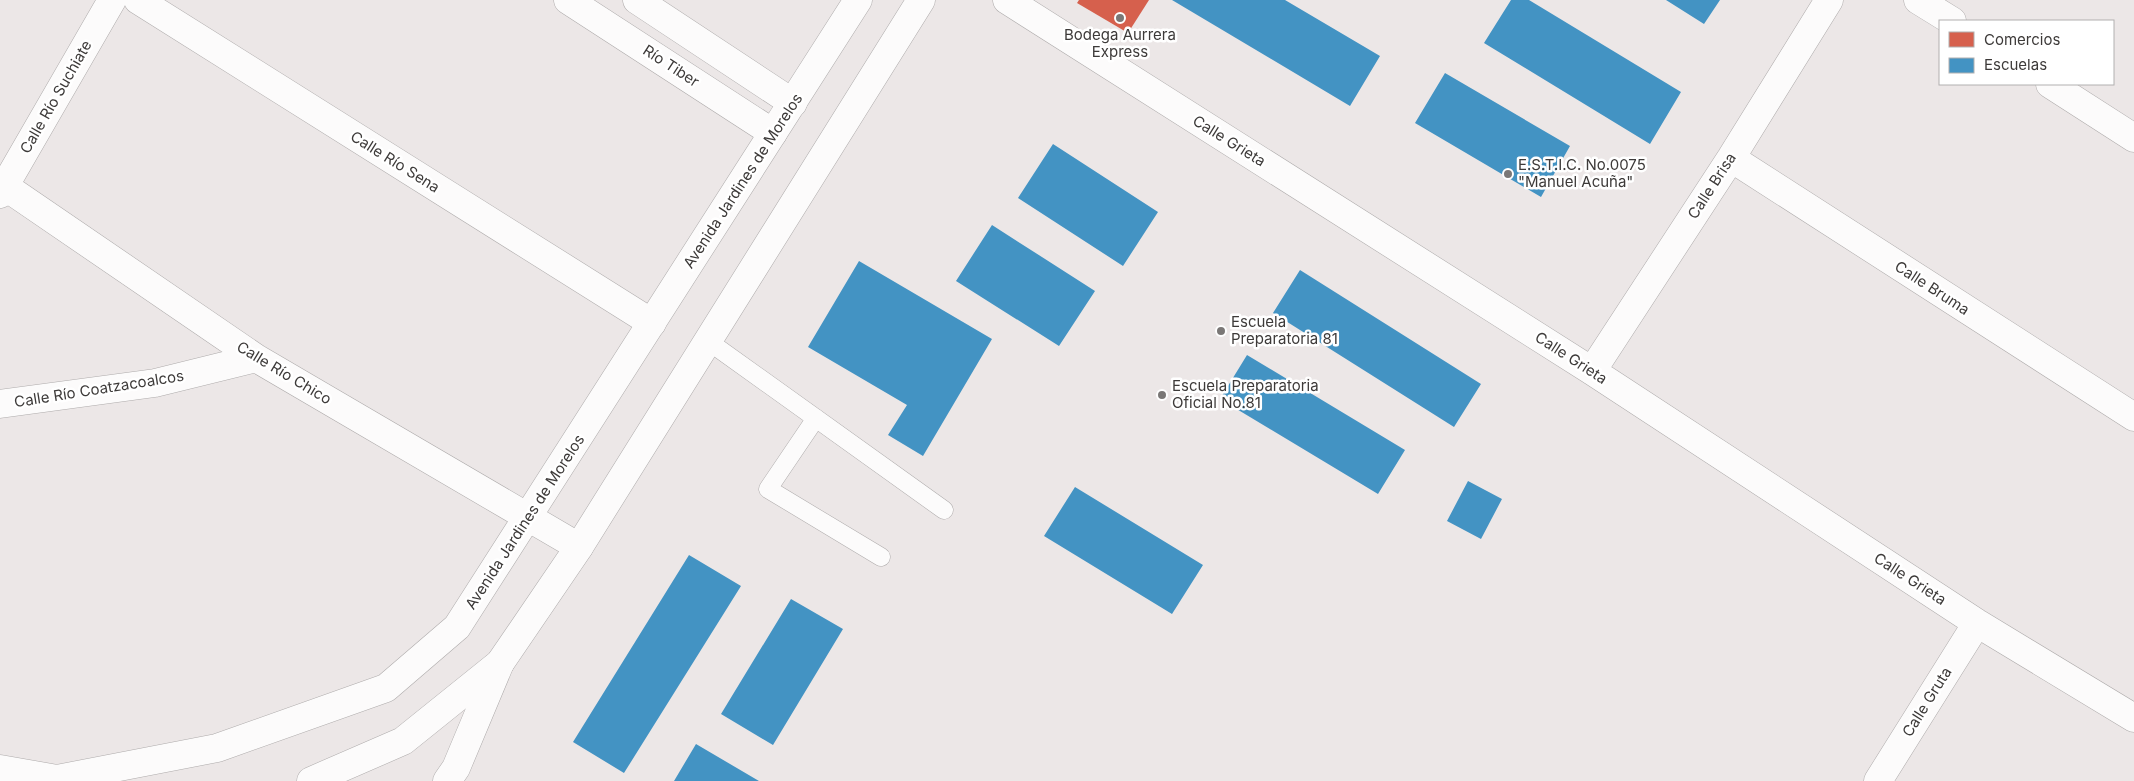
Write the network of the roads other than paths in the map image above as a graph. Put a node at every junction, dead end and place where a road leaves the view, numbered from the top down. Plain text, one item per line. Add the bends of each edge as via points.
1 (112, 0) edge
2 (138, 0) edge
3 (568, 0) edge
4 (637, 0) edge
5 (858, 0) edge
6 (921, 0) edge
7 (1007, 0) edge
8 (1829, 0) edge
9 (1918, 0) edge
10 (1950, 20) edge
11 (2052, 85) edge
12 (793, 103) junction
13 (774, 133) junction
14 (2134, 138) edge
15 (1731, 158) junction
16 (2, 188) edge
17 (652, 324) junction
18 (708, 341) junction
19 (256, 358) junction
20 (1592, 371) junction
21 (0, 404) edge
22 (2134, 417) edge
23 (816, 418) junction
24 (944, 510) dead end
25 (528, 519) junction
26 (579, 547) junction
27 (880, 556) dead end
28 (1977, 623) junction
29 (500, 663) junction
30 (2134, 718) edge
31 (0, 769) edge
32 (311, 781) edge
33 (448, 781) edge
34 (1878, 781) edge

1 - 16 street, Calle Río Suchiate
2 - 17 street, Calle Río Sena
3 - 13 street, Río Tiber
4 - 12 street
5 - 12 street, Avenida Jardines de Morelos
6 - 18 street
7 - 20 street, Calle Grieta
8 - 15 street, Calle Brisa
9 - 10 street
11 - 14 street
12 - 13 street, Avenida Jardines de Morelos
13 - 17 street, Avenida Jardines de Morelos
15 - 20 street, Calle Brisa
15 - 22 street, Calle Bruma
16 - 19 street, Calle Río Chico
17 - 25 street, Avenida Jardines de Morelos
18 - 23 lane
18 - 26 street
19 - 21 street, Calle Río Coatzacoalcos via 156,383
19 - 25 street, Calle Río Chico
20 - 28 street, Calle Grieta
23 - 24 lane
23 - 27 lane via 768,489
25 - 26 street, Calle Río Chico
25 - 31 street, Avenida Jardines de Morelos via 457,627 386,688 217,748 57,779
26 - 29 street
28 - 30 street, Calle Grieta
28 - 34 street, Calle Gruta
29 - 32 street via 403,741
29 - 33 street

